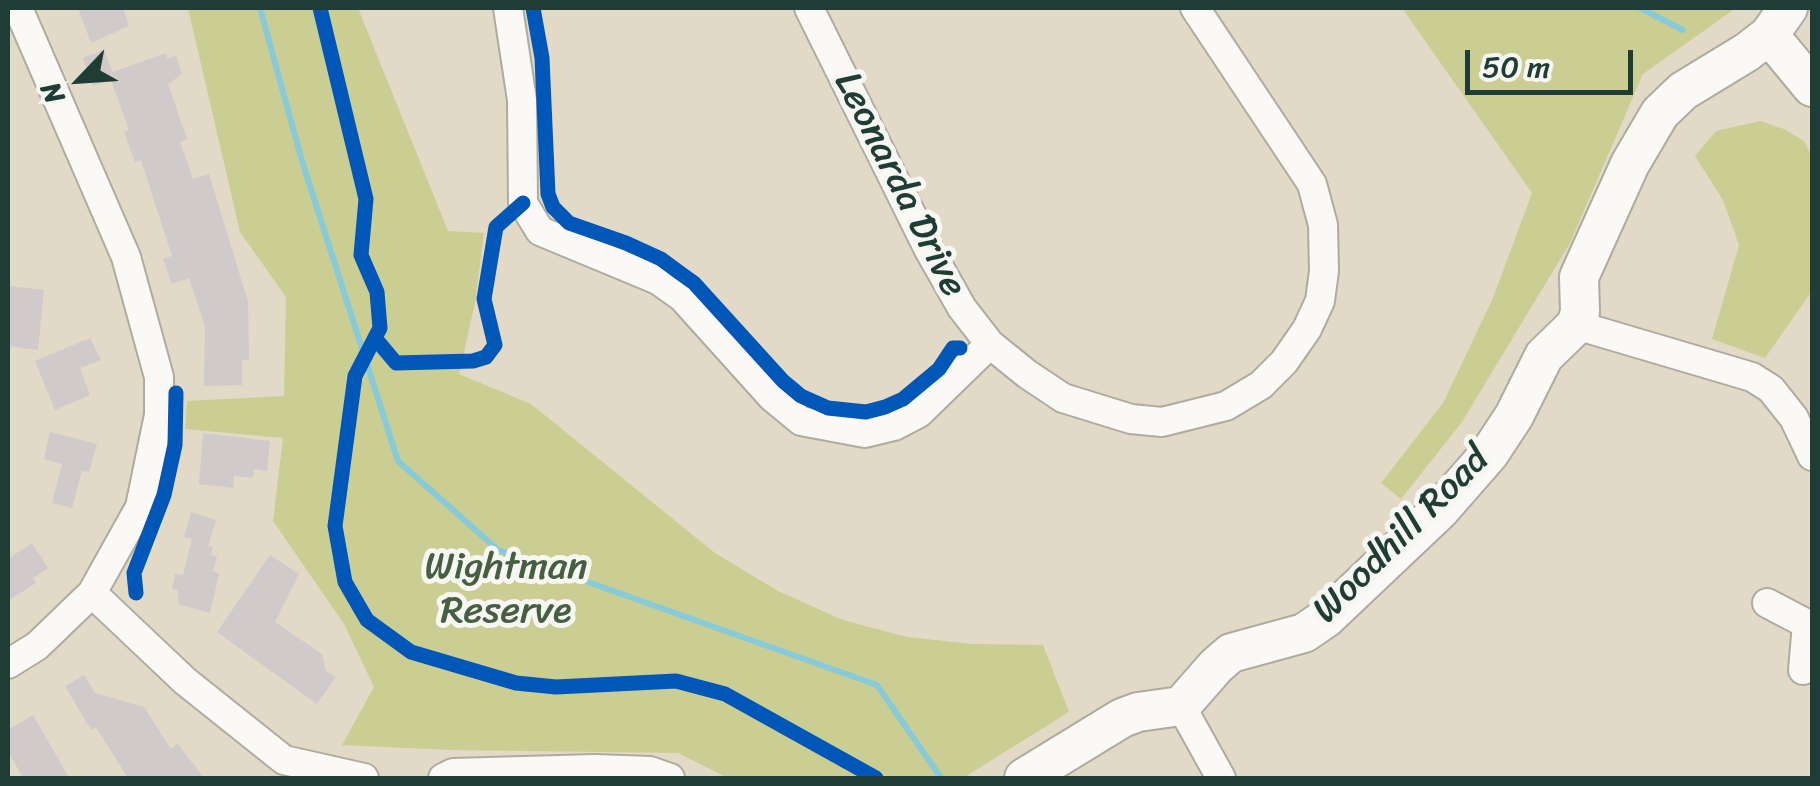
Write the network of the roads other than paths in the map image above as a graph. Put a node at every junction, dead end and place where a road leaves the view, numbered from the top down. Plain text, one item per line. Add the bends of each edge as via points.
1 (18, 8) edge
2 (508, 8) edge
3 (809, 8) edge
4 (1196, 8) edge
5 (1778, 21) edge
6 (1812, 87) edge
7 (1576, 325) junction
8 (990, 344) junction
9 (1812, 456) edge
10 (92, 593) junction
11 (1766, 603) dead end
12 (1810, 622) edge
13 (8, 664) edge
14 (1803, 670) dead end
15 (1181, 706) junction
16 (364, 778) edge
17 (443, 778) edge
18 (670, 778) edge
19 (1024, 778) edge
20 (1221, 778) edge

1 - 10 street via 126,257 159,377 159,415 140,507
2 - 8 street via 522,100 522,203 540,232 658,280 682,297 801,421 865,434 894,426 919,412
3 - 8 street, Leonarda Drive via 928,248
4 - 8 street, Leonarda Drive via 1312,184 1324,271 1307,329 1261,385 1226,406 1162,422 1064,398
5 - 6 street
5 - 7 street via 1747,52 1684,90 1660,114 1580,277
7 - 9 street via 1752,378 1771,389 1794,418
7 - 15 street, Woodhill Road via 1544,356 1489,454 1440,510 1326,618 1304,634 1231,653
10 - 13 street
10 - 16 street via 185,681 284,760
11 - 12 street
12 - 14 street
15 - 19 street via 1122,718
15 - 20 street
17 - 18 street via 596,770

